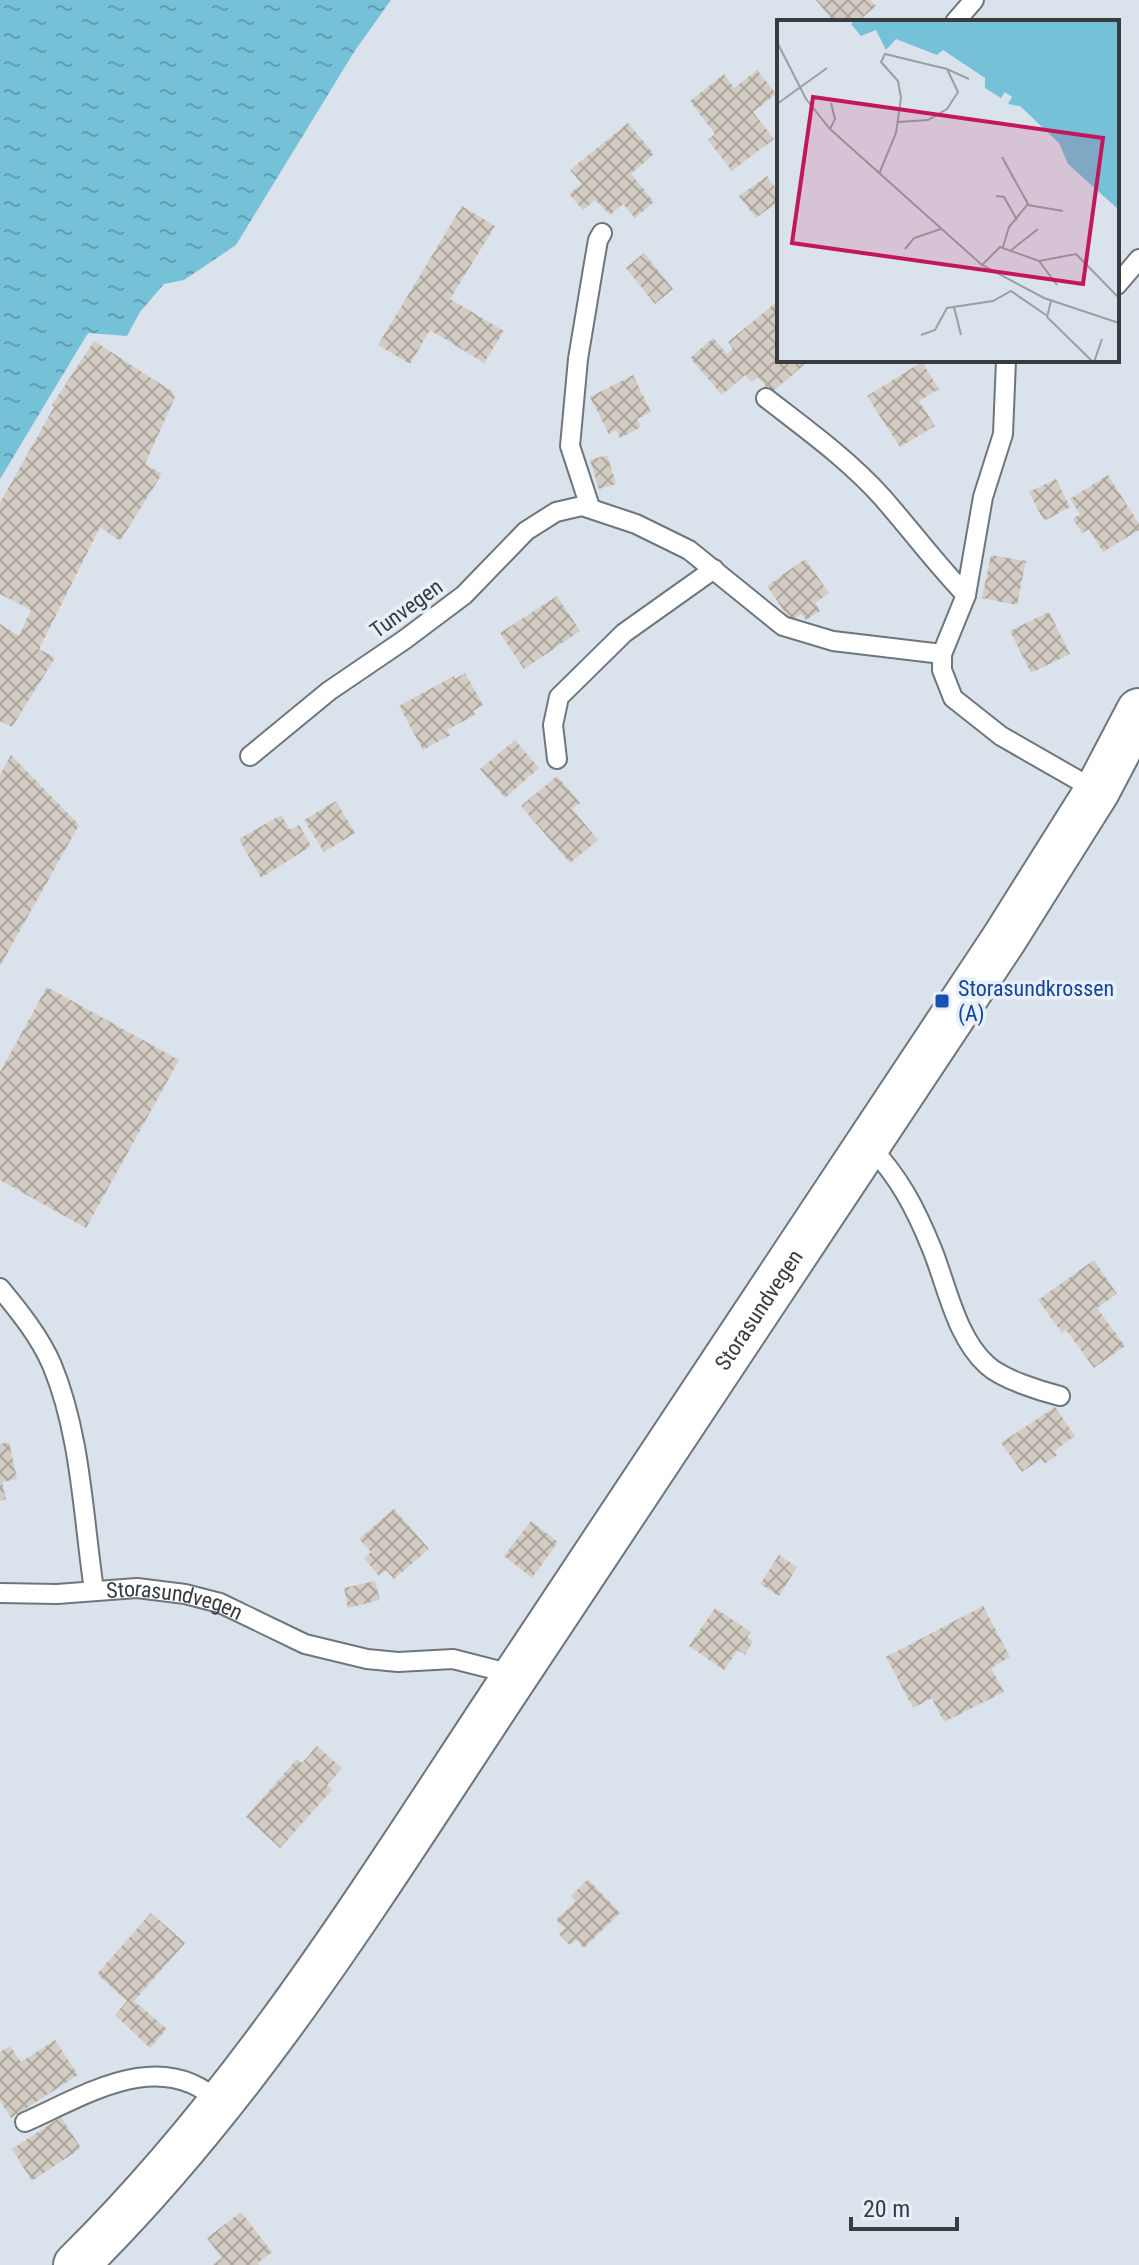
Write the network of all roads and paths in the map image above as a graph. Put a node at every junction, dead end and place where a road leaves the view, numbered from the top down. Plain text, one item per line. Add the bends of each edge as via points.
1 (974, 0) edge
2 (957, 20) edge
3 (602, 233) dead end
4 (1139, 259) edge
5 (1119, 283) edge
6 (1006, 362) edge
7 (766, 398) dead end
8 (590, 507) junction
9 (714, 569) junction
10 (966, 595) junction
11 (942, 654) junction
12 (1139, 711) edge
13 (250, 756) dead end
14 (557, 759) dead end
15 (1097, 791) junction
16 (868, 1144) junction
17 (0, 1288) edge
18 (1060, 1396) dead end
19 (94, 1590) junction
20 (0, 1593) edge
21 (516, 1675) junction
22 (221, 2104) junction
23 (25, 2122) dead end
24 (76, 2265) edge

1 - 2 lane
3 - 8 lane via 578,359 570,446
4 - 5 lane
6 - 10 lane via 1003,434 983,497
7 - 10 lane via 881,496
8 - 9 lane via 689,550
8 - 13 lane, Tunvegen via 556,512 526,531 464,595 329,691
9 - 11 lane via 783,626 833,641
9 - 14 lane via 624,633 559,697 553,725
10 - 11 lane
11 - 15 lane via 953,698 1001,736
12 - 15 main road, Storasundvegen
15 - 16 main road, Storasundvegen
16 - 18 lane via 904,1187 967,1341 988,1366
16 - 21 main road, Storasundvegen
17 - 19 lane, Storasundvegen via 51,1364 72,1430
19 - 20 lane
19 - 21 lane, Storasundvegen via 185,1594 220,1603 305,1644 367,1659 453,1659
21 - 22 main road, Storasundvegen via 331,1954
22 - 23 lane via 174,2077 145,2075 108,2084
22 - 24 main road, Storasundvegen

